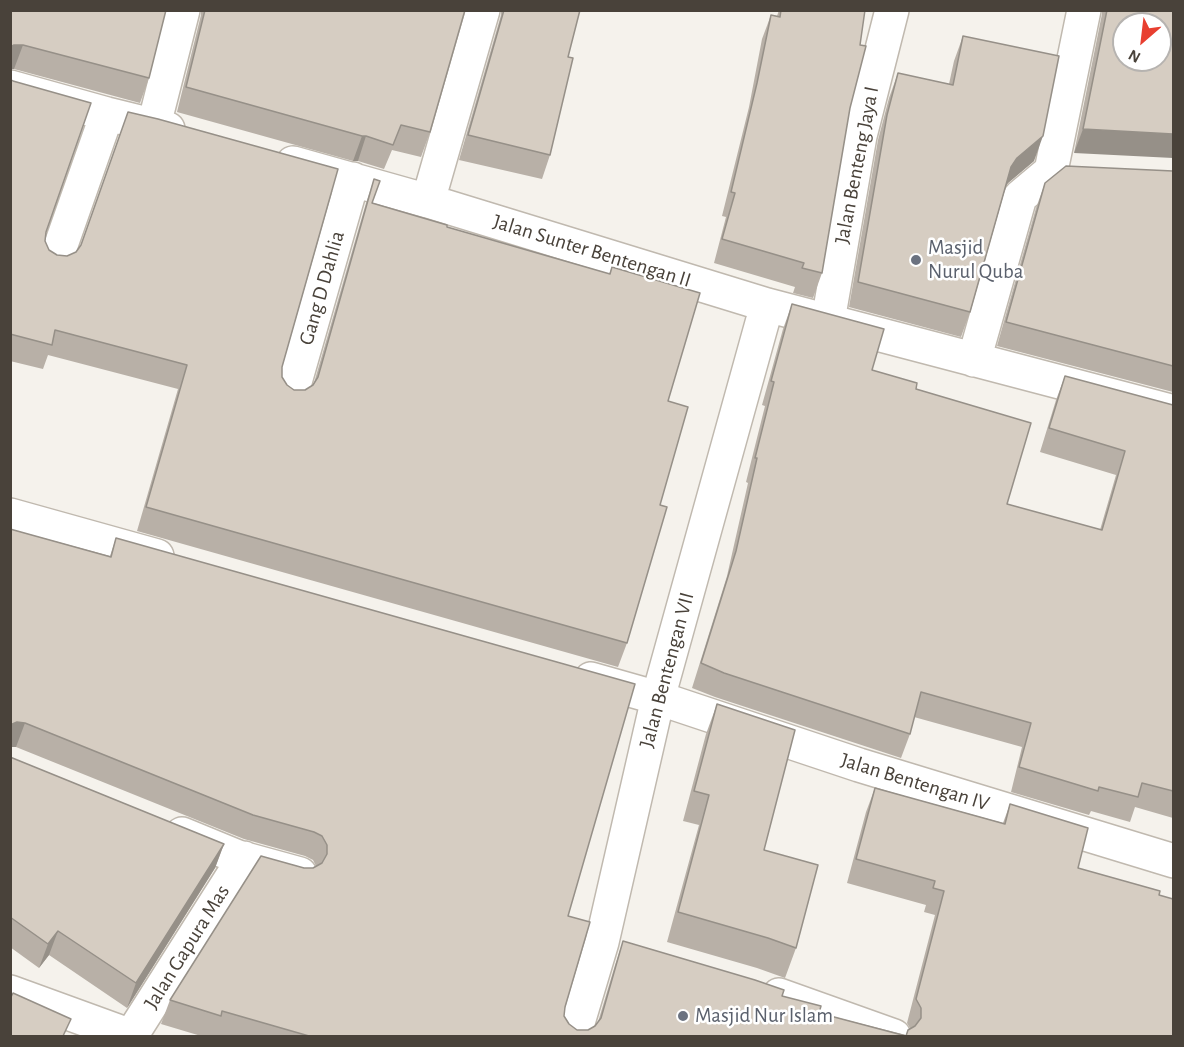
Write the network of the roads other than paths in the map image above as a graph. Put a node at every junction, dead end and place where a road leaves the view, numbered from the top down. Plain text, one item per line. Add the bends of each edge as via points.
1 (183, 10) edge
2 (483, 10) edge
3 (892, 10) edge
4 (1084, 10) edge
5 (10, 87) edge
6 (107, 114) junction
7 (154, 125) junction
8 (198, 137) edge
9 (265, 155) edge
10 (1051, 171) junction
11 (1084, 172) edge
12 (353, 179) junction
13 (428, 201) junction
14 (55, 262) edge
15 (767, 305) junction
16 (828, 321) junction
17 (974, 360) junction
18 (291, 396) edge
19 (1173, 412) edge
20 (10, 515) edge
21 (181, 563) edge
22 (567, 672) edge
23 (658, 698) junction
24 (151, 822) edge
25 (244, 858) junction
26 (1173, 861) edge
27 (300, 874) edge
28 (602, 942) junction
29 (635, 952) edge
30 (752, 986) edge
31 (10, 992) edge
32 (131, 1036) edge
33 (573, 1036) edge
34 (894, 1036) edge

1 - 7 street
2 - 13 street
3 - 16 street, Jalan Benteng Jaya I via 860,136
4 - 10 street
5 - 6 street
6 - 7 street
6 - 14 street
7 - 8 street
9 - 12 street, Jalan Sunter Bentengan II
10 - 11 street
10 - 17 street via 1020,196
12 - 13 street, Jalan Sunter Bentengan II
12 - 18 street, Gang D Dahlia
13 - 15 street, Jalan Sunter Bentengan II
15 - 16 street, Jalan Sunter Bentengan II
15 - 23 street, Jalan Bentengan VII
16 - 17 street, Jalan Sunter Bentengan II
17 - 19 street, Jalan Sunter Bentengan II
20 - 21 street
22 - 23 street, Jalan Bentengan IV
23 - 26 street, Jalan Bentengan IV via 859,765
23 - 28 street, Jalan Bentengan VII
24 - 25 street
25 - 27 street
25 - 32 street, Jalan Gapura Mas
28 - 29 street
28 - 33 street, Jalan Bentengan VII
30 - 34 street
31 - 32 street, Jalan Gapura Mas

